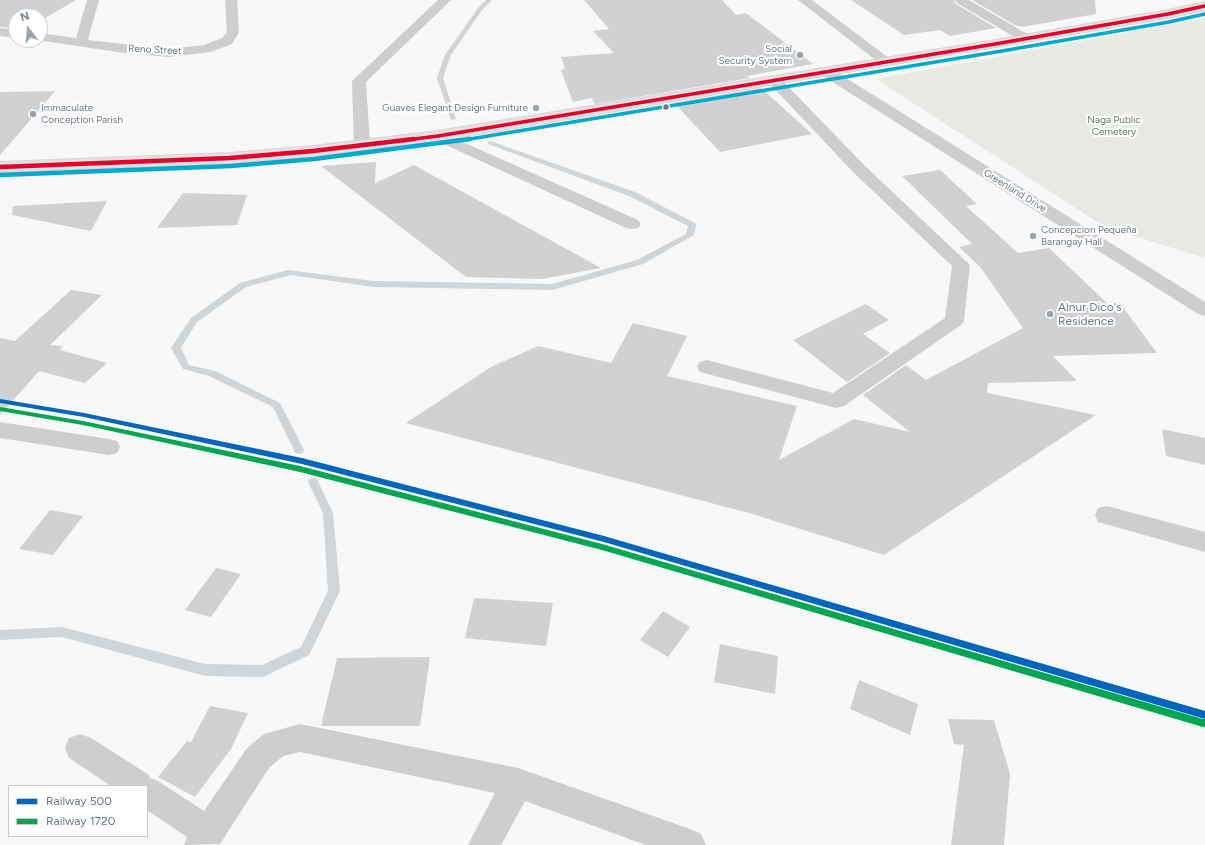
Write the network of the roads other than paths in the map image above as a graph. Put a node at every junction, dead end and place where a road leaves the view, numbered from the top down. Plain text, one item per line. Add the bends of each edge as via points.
1 (93, 0) edge
2 (231, 0) edge
3 (445, 0) edge
4 (804, 0) edge
5 (961, 0) edge
6 (1205, 6) edge
7 (48, 38) edge
8 (1025, 38) junction
9 (81, 42) junction
10 (887, 62) junction
11 (826, 71) junction
12 (775, 81) junction
13 (438, 136) junction
14 (362, 145) junction
15 (177, 161) junction
16 (0, 167) edge
17 (0, 181) edge
18 (632, 224) dead end
19 (1205, 310) edge
20 (707, 367) dead end
21 (2, 432) edge
22 (109, 447) dead end
23 (1108, 515) dead end
24 (1205, 542) edge
25 (80, 748) dead end
26 (518, 783) junction
27 (136, 785) edge
28 (148, 793) edge
29 (204, 839) edge
30 (484, 845) edge
31 (690, 845) edge

1 - 9 street
2 - 9 street, Reno Street via 232,32 227,41 206,49 168,53
3 - 14 street via 359,81
4 - 10 street
5 - 8 street
6 - 8 main road
7 - 9 street, Reno Street
8 - 10 main road
10 - 11 main road
11 - 12 main road
11 - 19 street, Greenland Drive
12 - 13 main road
12 - 20 street via 859,169 961,265 954,321 836,401
13 - 14 main road
13 - 18 street
14 - 15 main road
15 - 16 main road
15 - 17 main road
21 - 22 street
23 - 24 street
25 - 27 street
26 - 29 street via 300,738 275,744 258,758
26 - 30 street
26 - 31 street
28 - 29 street

